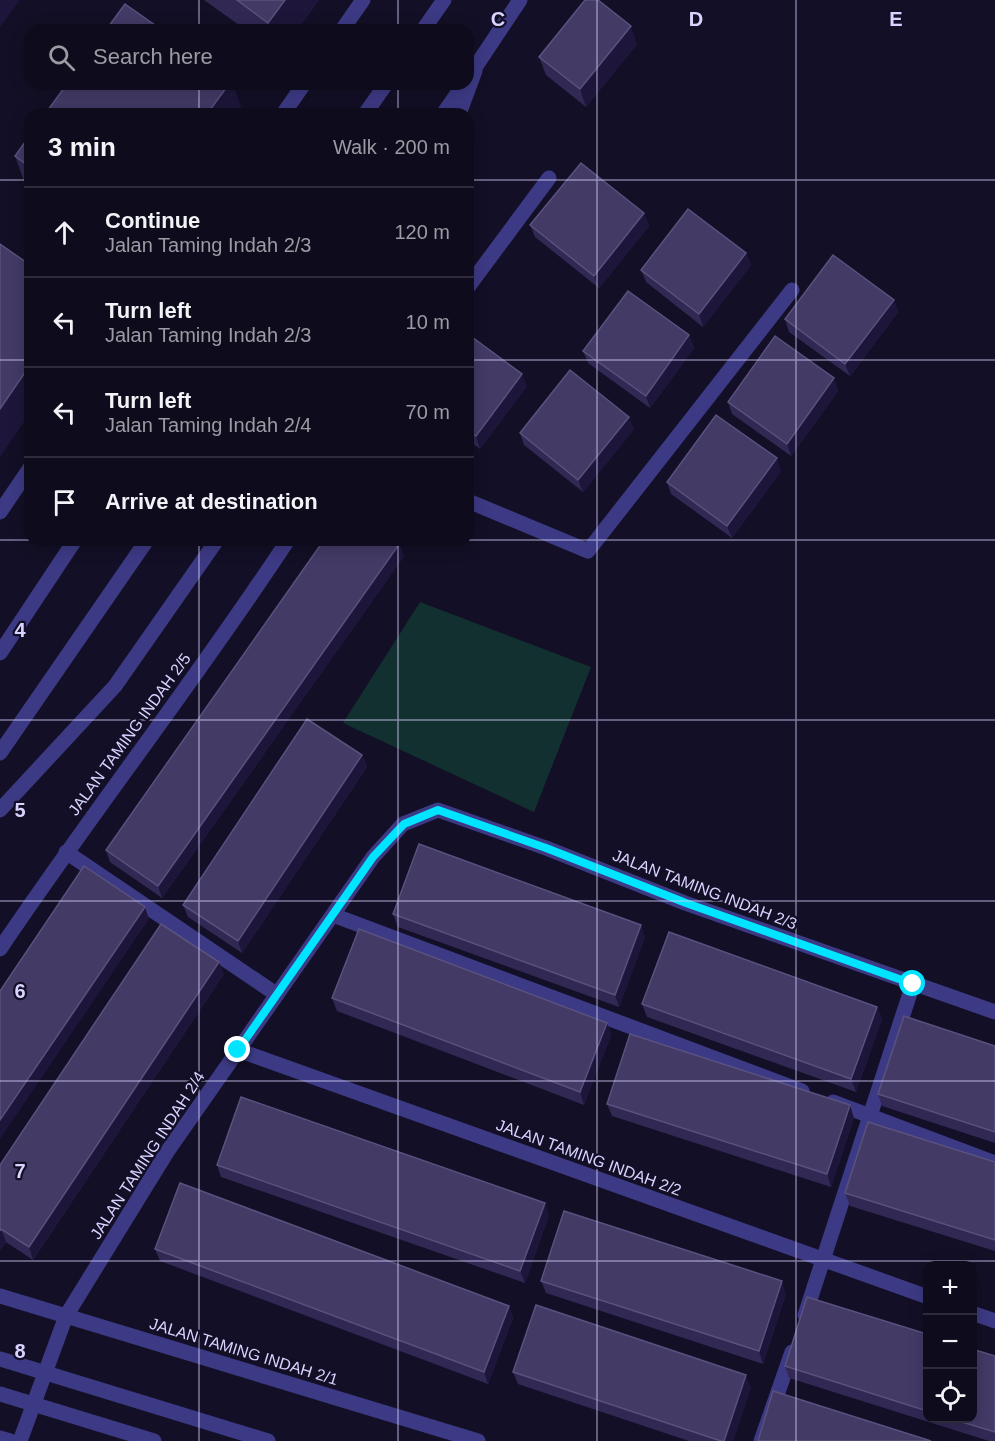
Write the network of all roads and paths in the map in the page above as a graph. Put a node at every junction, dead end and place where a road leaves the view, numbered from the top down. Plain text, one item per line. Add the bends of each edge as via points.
1 (363, 0) edge
2 (444, 0) edge
3 (520, 0) edge
4 (346, 24) edge
5 (427, 24) edge
6 (478, 63) junction
7 (474, 69) edge
8 (474, 74) edge
9 (300, 90) edge
10 (382, 90) edge
11 (460, 90) edge
12 (468, 90) edge
13 (287, 108) edge
14 (369, 108) edge
15 (447, 108) edge
16 (461, 108) edge
17 (549, 178) dead end
18 (474, 279) edge
19 (792, 290) dead end
20 (24, 477) edge
21 (474, 504) edge
22 (0, 512) edge
23 (71, 546) edge
24 (143, 546) edge
25 (213, 546) edge
26 (284, 546) edge
27 (0, 653) edge
28 (0, 753) edge
29 (0, 810) edge
30 (404, 824) joint
31 (66, 852) junction
32 (333, 915) junction
33 (0, 950) edge
34 (913, 984) junction
35 (276, 994) junction
36 (995, 1012) edge
37 (238, 1050) junction
38 (870, 1116) junction
39 (995, 1163) edge
40 (823, 1260) junction
41 (0, 1296) edge
42 (923, 1296) edge
43 (977, 1315) edge
44 (66, 1316) junction
45 (995, 1321) edge
46 (0, 1359) edge
47 (43, 1372) junction
48 (0, 1394) edge
49 (32, 1404) junction
50 (0, 1438) edge
51 (10, 1441) edge
52 (20, 1441) edge
53 (154, 1441) edge
54 (268, 1441) edge
55 (478, 1441) edge
56 (761, 1441) edge

1 - 4 street
2 - 5 street
3 - 6 street
6 - 7 street
6 - 8 street
9 - 13 street
10 - 14 street
11 - 15 street
12 - 16 street
17 - 18 street
19 - 21 street via 588,551
20 - 22 street
23 - 27 street
24 - 28 street
25 - 29 street via 115,686
26 - 31 street, JALAN TAMING INDAH 2/5
30 - 32 street, JALAN TAMING INDAH 2/4 via 373,857
30 - 34 street, JALAN TAMING INDAH 2/3 via 438,810
31 - 33 street, JALAN TAMING INDAH 2/5
31 - 35 street
32 - 35 street, JALAN TAMING INDAH 2/4
32 - 38 street
34 - 36 street, JALAN TAMING INDAH 2/3
34 - 38 street
35 - 37 street, JALAN TAMING INDAH 2/4
37 - 40 street, JALAN TAMING INDAH 2/2
37 - 44 street, JALAN TAMING INDAH 2/4 via 167,1152
38 - 39 street
38 - 40 street
40 - 42 street, JALAN TAMING INDAH 2/2
40 - 56 street
41 - 44 street, JALAN TAMING INDAH 2/1
43 - 45 street
44 - 47 street, JALAN TAMING INDAH 2/4
44 - 55 street, JALAN TAMING INDAH 2/1
46 - 47 street
47 - 49 street, JALAN TAMING INDAH 2/4
47 - 54 street
48 - 49 street
49 - 52 street, JALAN TAMING INDAH 2/4
49 - 53 street
50 - 51 street

